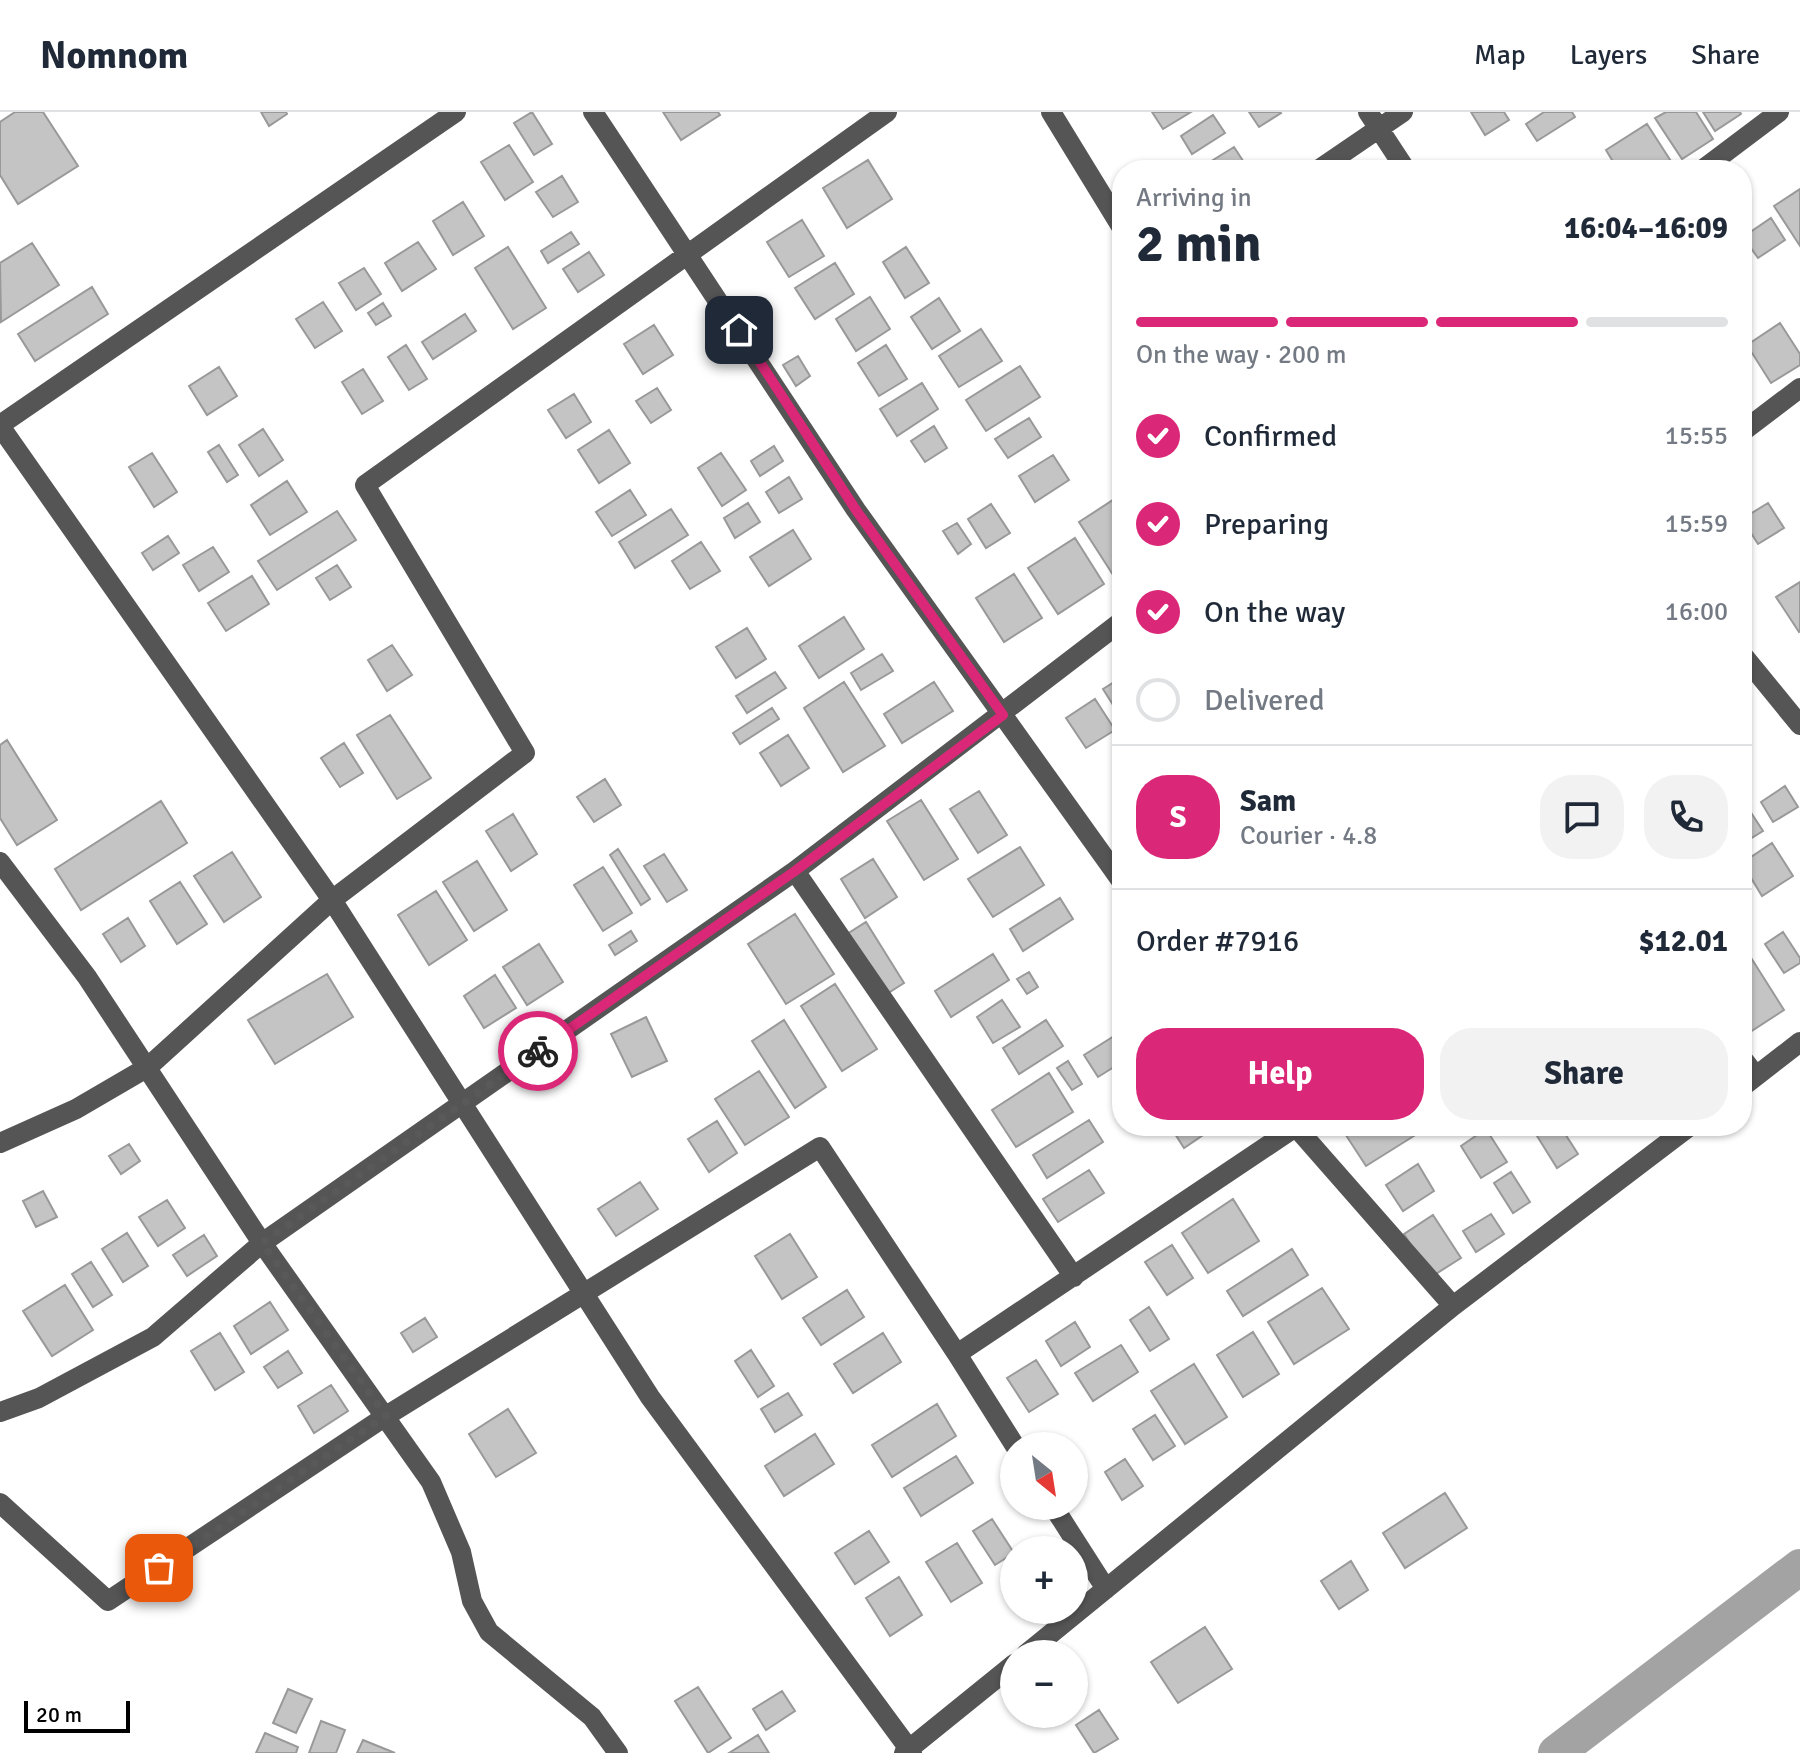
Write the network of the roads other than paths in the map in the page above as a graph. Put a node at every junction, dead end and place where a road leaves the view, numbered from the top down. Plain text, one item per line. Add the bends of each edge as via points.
1 (456, 112) edge
2 (593, 112) edge
3 (887, 112) edge
4 (1051, 112) edge
5 (1403, 112) edge
6 (1779, 112) edge
7 (1373, 121) edge
8 (1329, 160) edge
9 (1399, 160) edge
10 (1715, 160) edge
11 (1112, 212) edge
12 (689, 253) junction
13 (1800, 388) edge
14 (1752, 424) edge
15 (0, 425) edge
16 (1112, 629) edge
17 (1752, 666) edge
18 (1003, 715) junction
19 (1800, 725) edge
20 (0, 862) edge
21 (1112, 868) edge
22 (795, 871) junction
23 (332, 900) junction
24 (1800, 1042) edge
25 (148, 1067) junction
26 (1752, 1080) edge
27 (462, 1105) junction
28 (1283, 1136) edge
29 (1304, 1136) edge
30 (1677, 1136) edge
31 (0, 1143) edge
32 (262, 1243) junction
33 (1074, 1277) junction
34 (585, 1295) junction
35 (1453, 1306) junction
36 (957, 1354) junction
37 (0, 1412) edge
38 (386, 1416) junction
39 (1006, 1432) edge
40 (0, 1503) edge
41 (1062, 1520) edge
42 (1106, 1589) junction
43 (1043, 1640) edge
44 (1000, 1676) edge
45 (908, 1752) edge
46 (618, 1753) edge

1 - 15 street
2 - 12 street
3 - 12 street
4 - 11 street
5 - 7 street
6 - 10 street
7 - 8 street
7 - 9 street
12 - 18 street via 856,510
12 - 23 street via 365,485 525,753
13 - 14 street
15 - 23 street
16 - 18 street
17 - 19 street
18 - 21 street
18 - 22 street
20 - 25 street
22 - 27 street
22 - 33 street
23 - 25 street
23 - 27 street
24 - 26 street
25 - 31 street via 76,1109
25 - 32 street
27 - 32 street
27 - 34 street
28 - 33 street
29 - 35 street
30 - 35 street
32 - 37 street via 153,1337 39,1398
32 - 38 street
33 - 36 street
34 - 36 street via 820,1147
34 - 38 street
34 - 45 street via 650,1397
35 - 42 street
36 - 39 street
38 - 40 street via 108,1601
38 - 46 street via 431,1482 461,1552 472,1601 489,1632 592,1717
41 - 42 street
42 - 43 street
44 - 45 street

